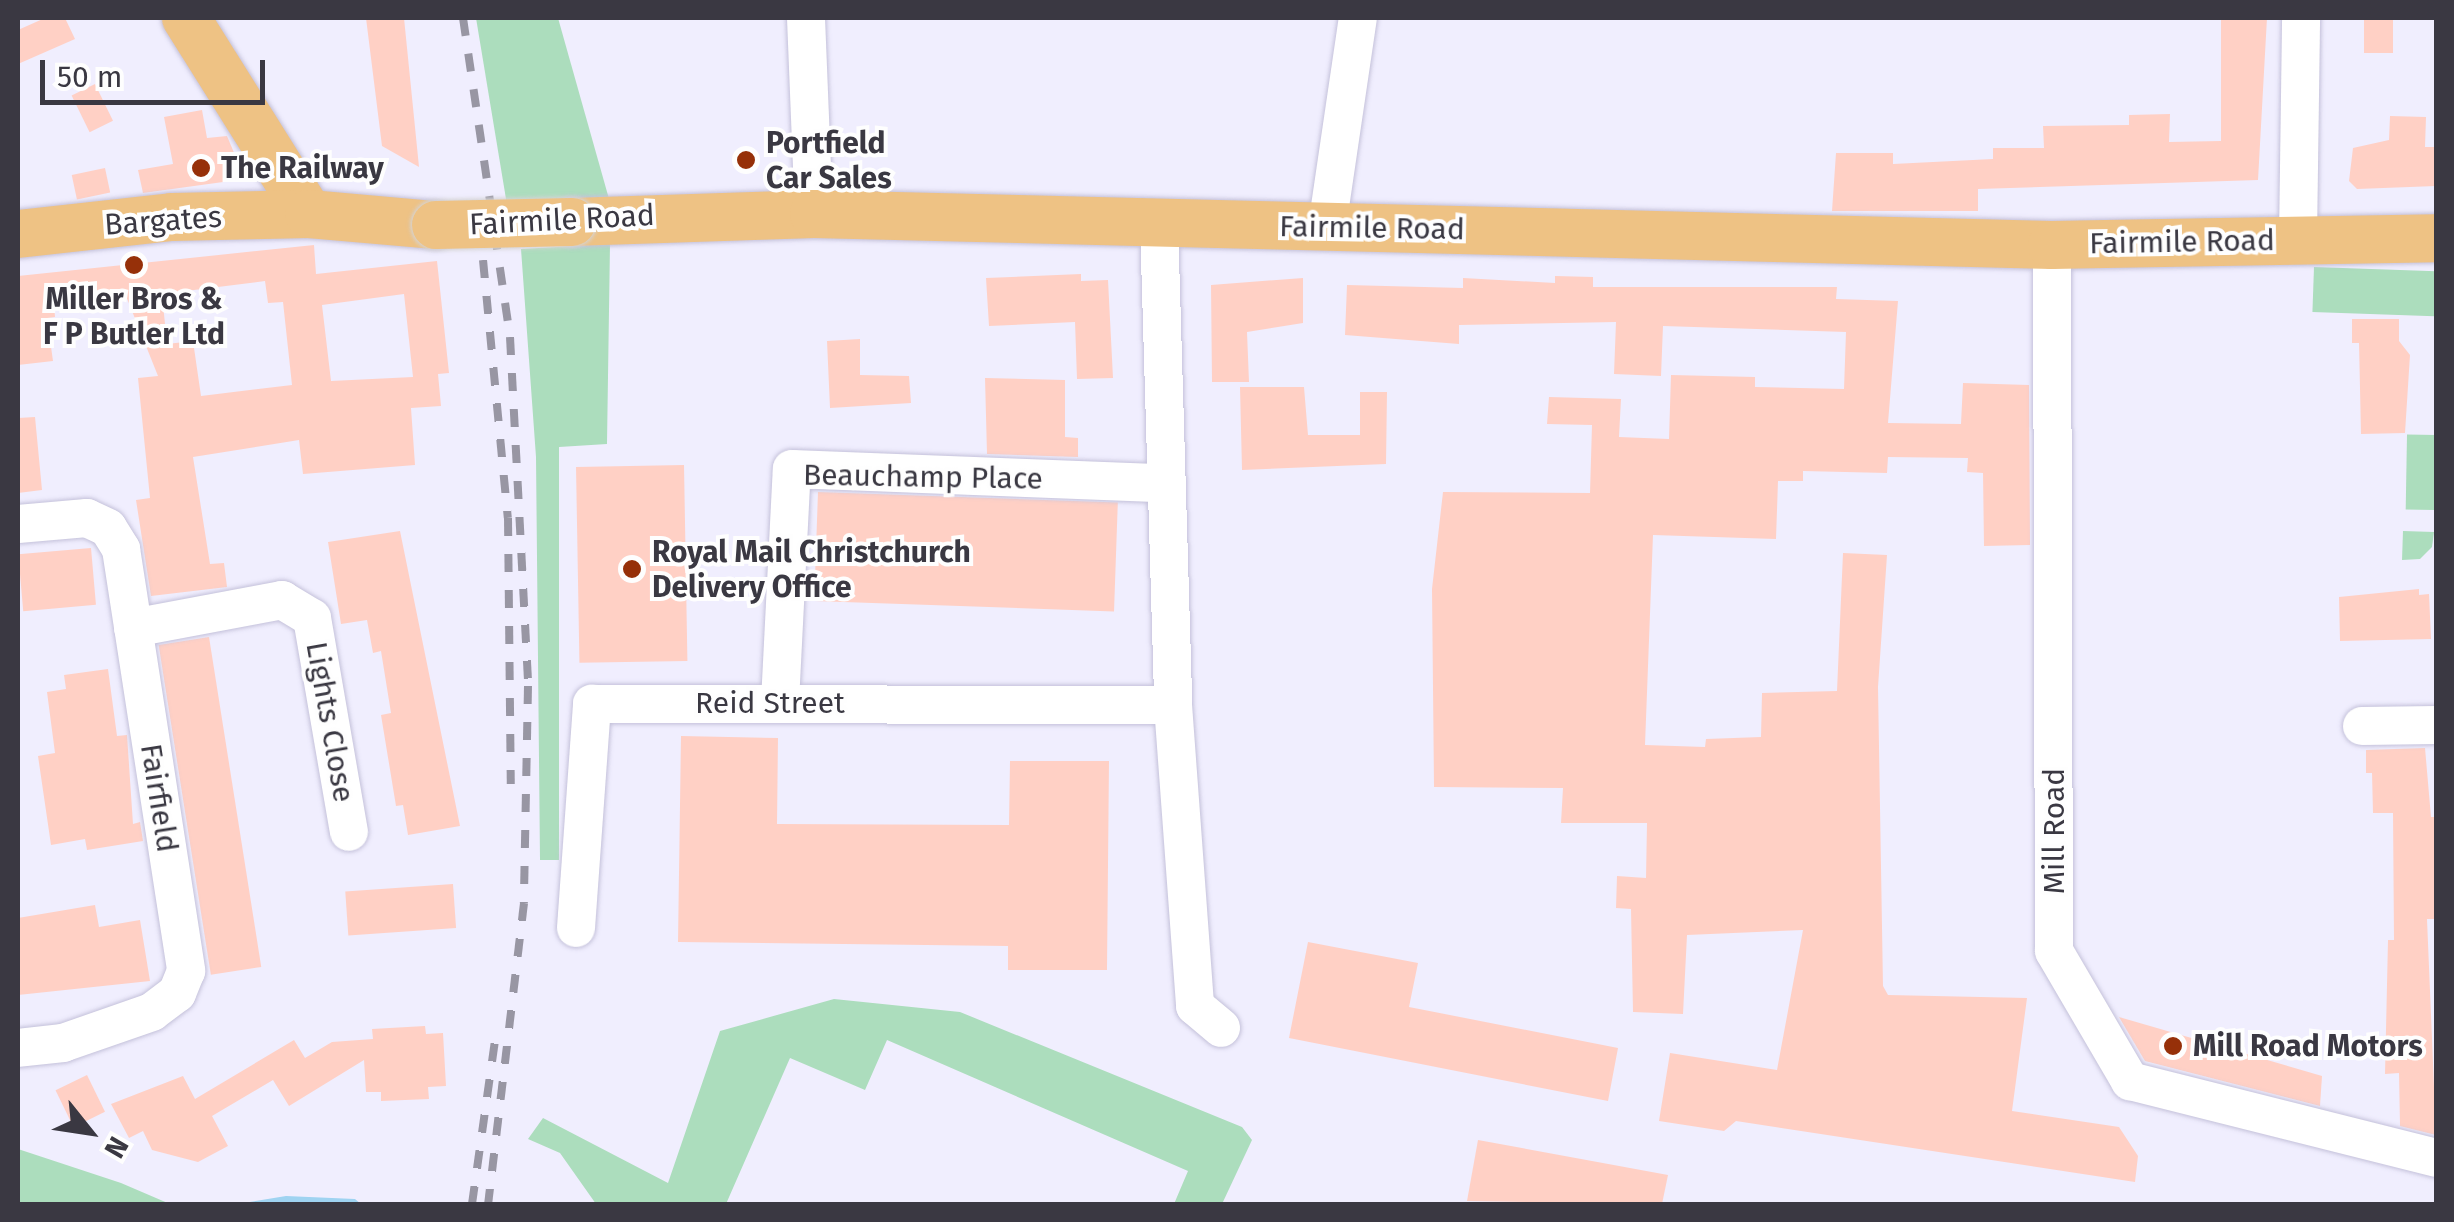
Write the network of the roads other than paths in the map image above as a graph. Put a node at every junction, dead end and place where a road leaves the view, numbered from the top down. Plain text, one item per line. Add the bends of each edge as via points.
1 (186, 18) edge
2 (806, 18) edge
3 (1358, 18) edge
4 (2301, 18) edge
5 (308, 214) junction
6 (814, 214) junction
7 (1159, 223) junction
8 (1326, 227) junction
9 (18, 234) edge
10 (2436, 238) edge
11 (2298, 239) junction
12 (2052, 245) junction
13 (1163, 483) junction
14 (18, 524) edge
15 (134, 628) junction
16 (780, 702) junction
17 (1172, 705) junction
18 (2436, 725) edge
19 (2362, 726) dead end
20 (349, 832) dead end
21 (576, 928) dead end
22 (1222, 1028) dead end
23 (18, 1048) edge
24 (2436, 1158) edge

1 - 5 main road
2 - 6 street
3 - 8 street
4 - 11 street
5 - 6 main road, Fairmile Road, bridge via 436,225
5 - 9 main road, Bargates via 172,217
6 - 7 main road, Fairmile Road
7 - 8 main road, Fairmile Road
7 - 13 street
8 - 12 main road, Fairmile Road
10 - 11 main road, Fairmile Road
11 - 12 main road, Fairmile Road
12 - 24 street, Mill Road via 2054,951 2130,1081
13 - 16 street, Beauchamp Place via 792,469
13 - 17 street
14 - 15 street, Fairfield via 87,518 108,528 121,549
15 - 20 street, Lights Close via 282,600 312,618
15 - 23 street, Fairfield via 186,971 177,993 152,1012 63,1043
16 - 17 street, Reid Street
16 - 21 street, Reid Street via 592,704
17 - 22 street via 1195,1006
18 - 19 street

